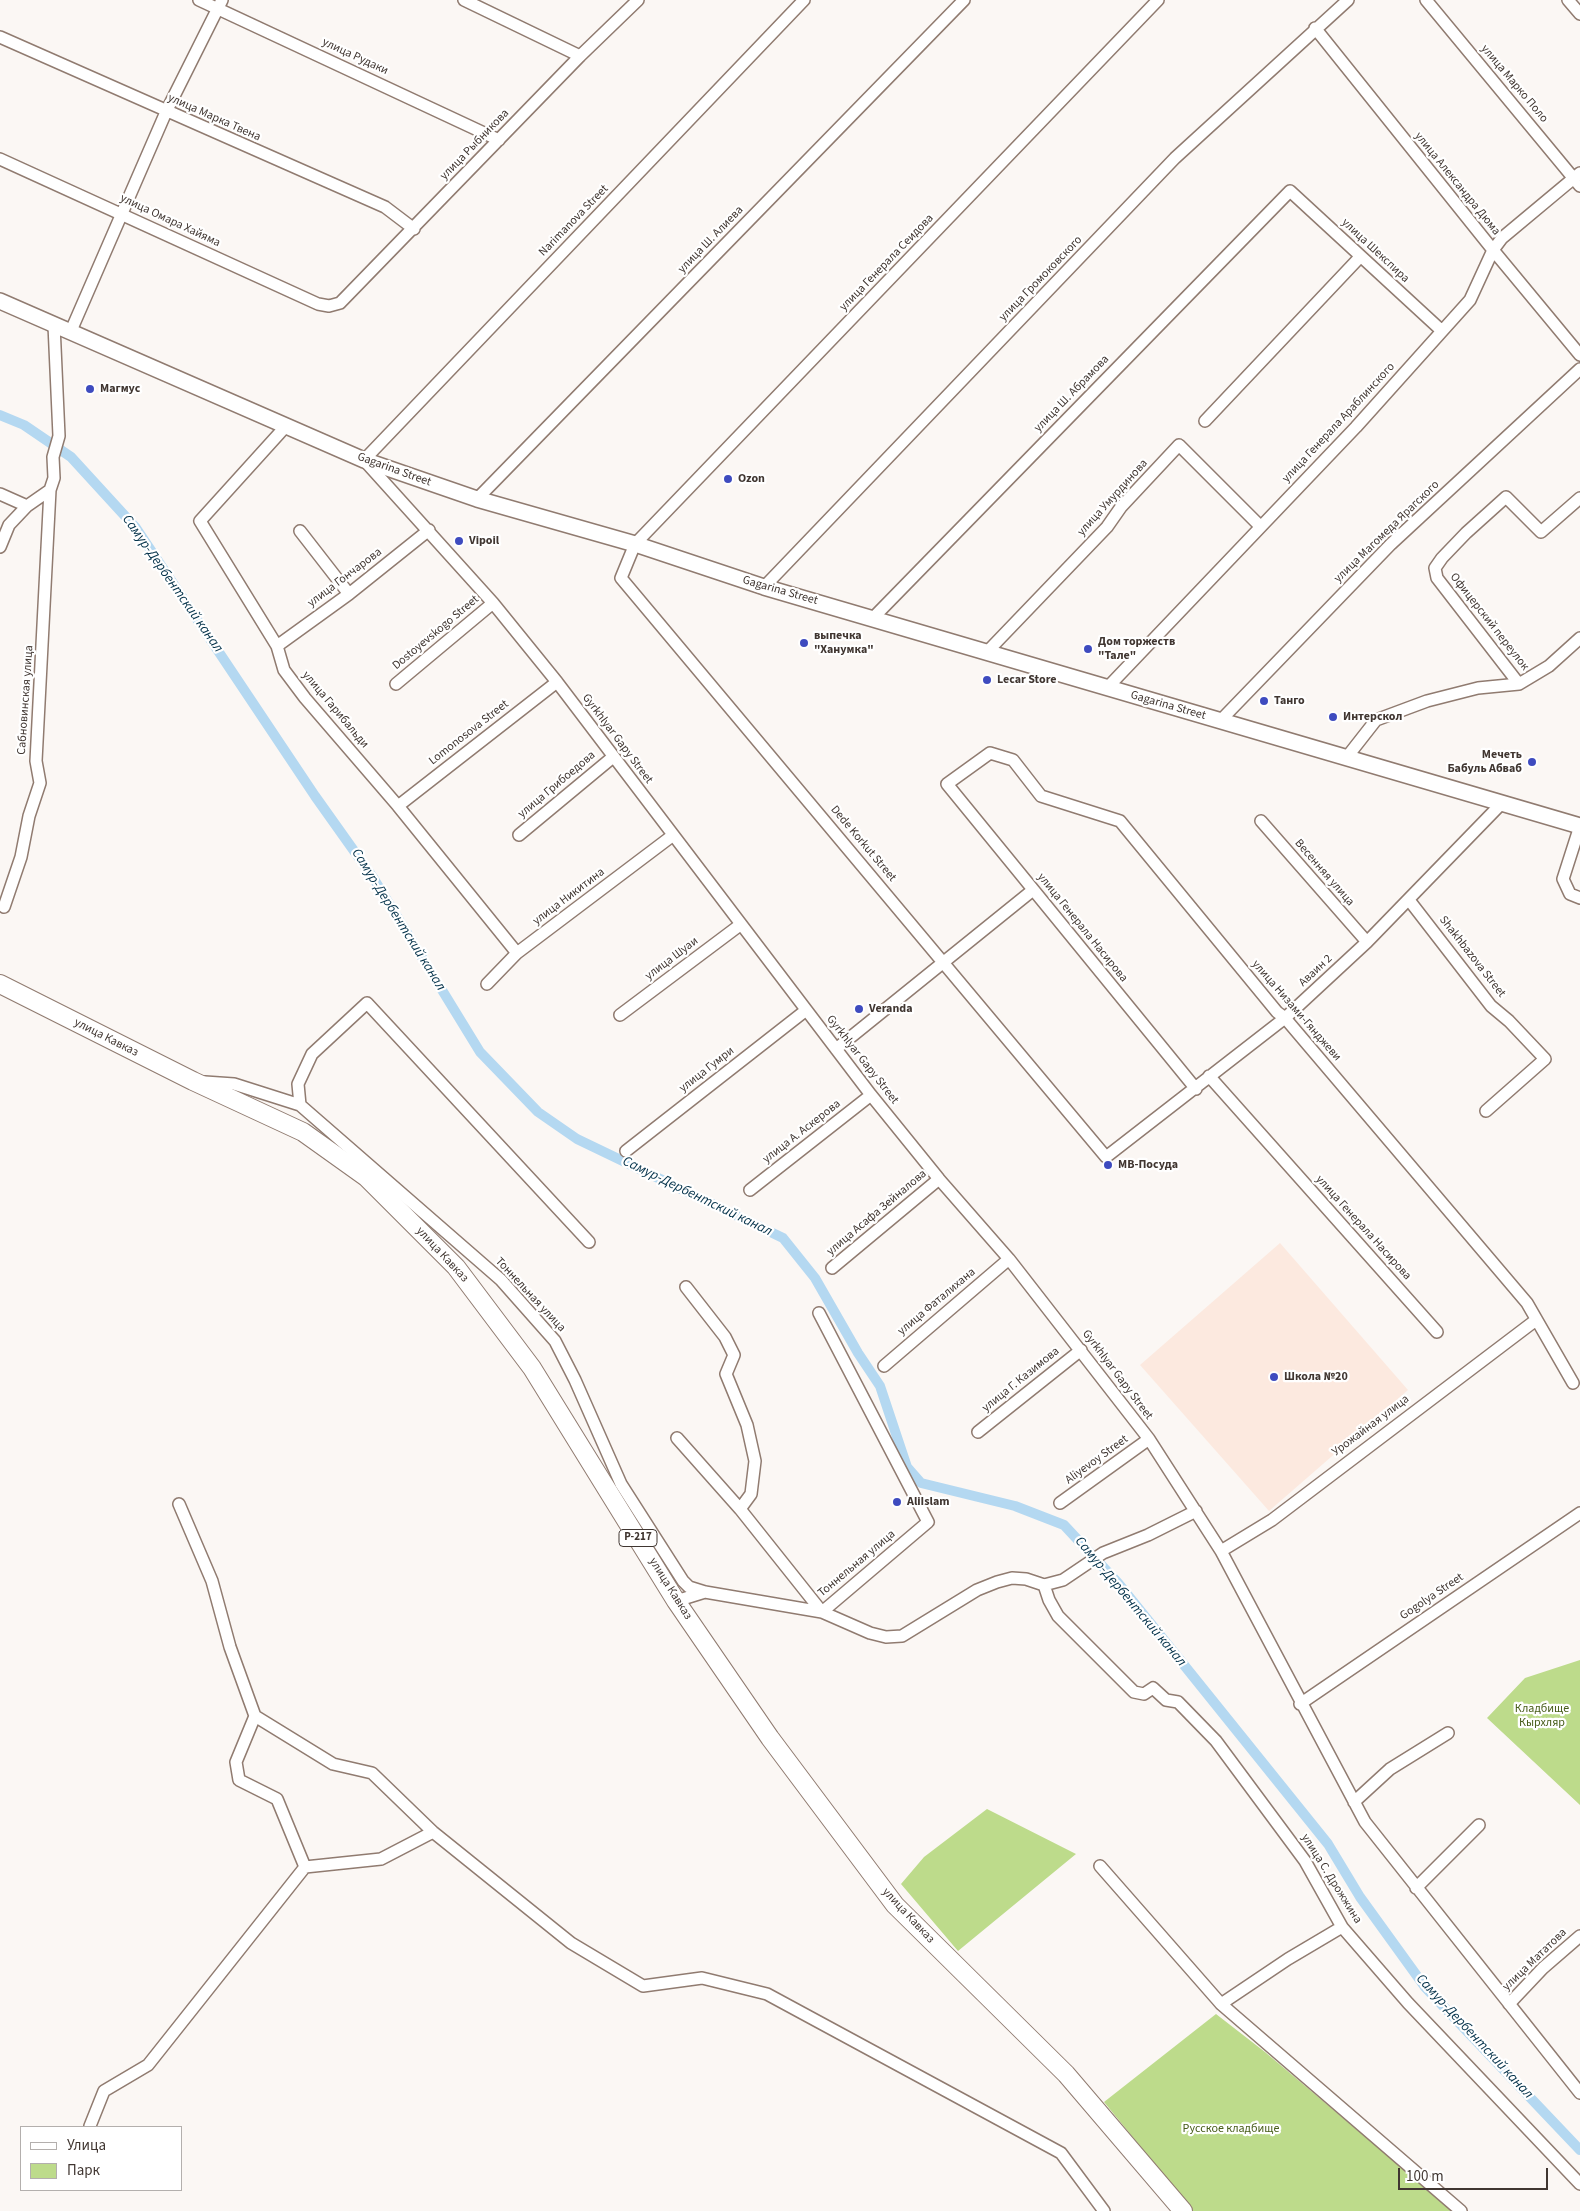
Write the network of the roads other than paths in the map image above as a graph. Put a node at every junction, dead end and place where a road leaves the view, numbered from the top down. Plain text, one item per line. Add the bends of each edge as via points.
1 (198, 0) edge
2 (464, 0) edge
3 (638, 0) edge
4 (804, 0) edge
5 (964, 0) edge
6 (1158, 0) edge
7 (1348, 0) edge
8 (1426, 0) edge
9 (1568, 0) edge
10 (484, 4) edge
11 (220, 5) edge
12 (1580, 14) edge
13 (1315, 28) junction
14 (0, 37) edge
15 (580, 56) junction
16 (166, 112) junction
17 (499, 140) junction
18 (0, 159) edge
19 (1578, 179) edge
20 (1290, 191) joint
21 (121, 214) junction
22 (414, 229) junction
23 (1492, 250) junction
24 (1360, 257) junction
25 (0, 301) edge
26 (329, 306) joint
27 (54, 325) junction
28 (1442, 331) junction
29 (70, 333) junction
30 (1580, 355) edge
31 (1580, 369) edge
32 (1205, 421) dead end
33 (286, 426) junction
34 (364, 460) junction
35 (50, 490) junction
36 (0, 494) edge
37 (1580, 498) edge
38 (478, 499) junction
39 (27, 506) junction
40 (1260, 526) junction
41 (429, 530) junction
42 (300, 531) dead end
43 (636, 544) junction
44 (0, 547) edge
45 (764, 587) junction
46 (349, 594) junction
47 (493, 603) junction
48 (873, 618) junction
49 (1580, 638) edge
50 (277, 646) junction
51 (987, 652) junction
52 (557, 682) junction
53 (396, 684) dead end
54 (1520, 684) junction
55 (1107, 688) junction
56 (1220, 721) junction
57 (613, 757) junction
58 (1347, 757) junction
59 (947, 784) joint
60 (1502, 803) junction
61 (398, 806) junction
62 (1261, 821) dead end
63 (1580, 826) edge
64 (519, 835) dead end
65 (672, 836) junction
66 (1033, 890) junction
67 (1579, 897) edge
68 (1409, 900) junction
69 (4, 907) dead end
70 (740, 925) junction
71 (1367, 942) junction
72 (517, 953) junction
73 (943, 962) junction
74 (0, 984) edge
75 (487, 984) dead end
76 (805, 1011) junction
77 (620, 1015) dead end
78 (1285, 1018) junction
79 (836, 1050) junction
80 (1209, 1076) junction
81 (193, 1081) junction
82 (1196, 1089) junction
83 (871, 1095) junction
84 (300, 1104) junction
85 (1486, 1111) dead end
86 (626, 1151) dead end
87 (1106, 1157) joint
88 (939, 1179) junction
89 (750, 1190) dead end
90 (589, 1242) dead end
91 (1009, 1259) junction
92 (832, 1268) dead end
93 (686, 1287) dead end
94 (819, 1313) dead end
95 (1536, 1320) junction
96 (1437, 1332) dead end
97 (1081, 1350) junction
98 (884, 1366) dead end
99 (1573, 1383) dead end
100 (978, 1432) dead end
101 (677, 1438) dead end
102 (1149, 1439) junction
103 (1060, 1503) dead end
104 (179, 1504) dead end
105 (740, 1509) junction
106 (1196, 1511) junction
107 (1580, 1513) edge
108 (1221, 1551) junction
109 (1044, 1585) junction
110 (705, 1592) junction
111 (676, 1600) junction
112 (822, 1612) junction
113 (1300, 1704) junction
114 (255, 1716) junction
115 (1448, 1732) dead end
116 (1354, 1802) junction
117 (1480, 1825) dead end
118 (434, 1832) junction
119 (1100, 1866) dead end
120 (305, 1868) junction
121 (1416, 1888) junction
122 (1342, 1927) junction
123 (1580, 1936) edge
124 (1221, 2004) junction
125 (1509, 2004) junction
126 (1580, 2093) edge
127 (90, 2126) dead end
128 (1580, 2184) edge
129 (1104, 2211) edge
130 (1183, 2211) edge
131 (1461, 2211) edge

1 - 11 street, улица Рудаки
2 - 10 street
3 - 15 street, улица Рыбникова
4 - 34 street, Narimanova Street
5 - 38 street, улица Ш. Алиева
6 - 43 street, улица Генерала Сеидова
7 - 13 street, улица Громоковского
8 - 19 street, улица Марко Поло
9 - 12 street
10 - 15 street
11 - 16 street
11 - 17 street, улица Рудаки
13 - 23 street, улица Александра Дюма
13 - 45 street, улица Громоковского via 1175,158
14 - 16 street, улица Марка Твена
15 - 17 street, улица Рыбникова
16 - 21 street
16 - 22 street, улица Марка Твена via 385,207
17 - 22 street, улица Рыбникова
18 - 21 street, улица Омара Хайяма
19 - 23 street, улица Генерала Араблинского via 1502,238
20 - 24 street, улица Шекспира
20 - 48 street, улица Ш. Абрамова
21 - 26 street, улица Омара Хайяма via 318,304
21 - 29 street
22 - 26 street, улица Рыбникова via 340,303
23 - 28 street, улица Генерала Араблинского via 1470,300
23 - 30 street, улица Александра Дюма
24 - 28 street, улица Шекспира
24 - 32 street
25 - 27 main road, Gagarina Street
27 - 29 main road, Gagarina Street
27 - 35 street, Сабновинская улица via 59,436
28 - 40 street, улица Генерала Араблинского via 1356,427
29 - 33 main road, Gagarina Street
31 - 56 street, улица Магомеда Ярагского via 1392,544
33 - 34 main road, Gagarina Street
33 - 50 street, улица Гарибальди via 200,521
34 - 38 main road, Gagarina Street
34 - 41 street, Gyrkhlyar Gapy Street
35 - 39 street
35 - 69 street, Сабновинская улица via 36,761 40,783
36 - 39 street
37 - 54 street, Офицерский переулок via 1541,532 1506,497 1466,533 1436,568 1438,578
38 - 43 main road, Gagarina Street
39 - 44 street via 9,525
40 - 51 street, улица Умурдинова via 1179,445 1121,507 1107,528
40 - 55 street, улица Генерала Араблинского
41 - 46 street, улица Гончарова
41 - 47 street, Gyrkhlyar Gapy Street
42 - 46 street
43 - 45 main road, Gagarina Street
43 - 73 street, Dede Korkut Street via 621,578
45 - 48 main road, Gagarina Street
46 - 50 street, улица Гончарова
47 - 52 street, Gyrkhlyar Gapy Street
47 - 53 street, Dostoyevskogo Street
48 - 51 main road, Gagarina Street
49 - 54 street via 1549,666
50 - 61 street, улица Гарибальди via 284,670 305,698
51 - 55 main road, Gagarina Street
52 - 57 street, Gyrkhlyar Gapy Street
52 - 61 street, Lomonosova Street
54 - 58 street via 1478,688 1376,720
55 - 56 main road, Gagarina Street
56 - 58 main road, Gagarina Street
57 - 64 street, улица Грибоедова
57 - 65 street, Gyrkhlyar Gapy Street
58 - 60 main road, Gagarina Street
59 - 66 street, улица Генерала Насирова
59 - 78 street, улица Низами-Гянджеви via 990,752 1013,760 1041,796 1120,821
60 - 63 main road, Gagarina Street
60 - 68 street, Аваин 2
61 - 72 street, улица Гарибальди
62 - 71 street, Весенняя улица
63 - 67 street via 1563,880 1570,894
65 - 70 street, Gyrkhlyar Gapy Street
65 - 72 street, улица Никитина
66 - 73 street
66 - 82 street, улица Генерала Насирова
68 - 71 street, Аваин 2
68 - 85 street, Shakhbazova Street via 1492,1006 1545,1059
70 - 76 street, Gyrkhlyar Gapy Street
70 - 77 street, улица Шуаи
71 - 78 street, Аваин 2
72 - 75 street, улица Никитина
73 - 79 street
73 - 87 street, Dede Korkut Street
74 - 81 highway, улица Кавказ / Р-217
76 - 79 street, Gyrkhlyar Gapy Street
76 - 86 street, улица Гумри
78 - 80 street, Аваин 2
78 - 95 street, улица Низами-Гянджеви via 1521,1296
79 - 83 street, Gyrkhlyar Gapy Street
80 - 82 street, Аваин 2
80 - 96 street, улица Генерала Насирова
81 - 84 street via 234,1084
81 - 111 highway, улица Кавказ / Р-217 via 303,1132 366,1177 456,1267 532,1368
82 - 87 street, Аваин 2
83 - 88 street, Gyrkhlyar Gapy Street
83 - 89 street, улица А. Аскерова
84 - 90 street via 298,1084 312,1054 366,1003
84 - 110 street, Тоннельная улица via 501,1280 555,1342 621,1484 683,1581 689,1587
88 - 91 street, Gyrkhlyar Gapy Street
88 - 92 street, улица Асафа Зейналова
91 - 97 street, Gyrkhlyar Gapy Street
91 - 98 street, улица Фаталихана
93 - 105 street via 725,1337 734,1356 726,1374 747,1425 755,1461 751,1494
94 - 112 street, Тоннельная улица via 928,1522
95 - 99 street, улица Низами-Гянджеви
95 - 108 street, Урожайная улица via 1272,1520
97 - 100 street, улица Г. Казимова
97 - 102 street, Gyrkhlyar Gapy Street
101 - 105 street
102 - 103 street, Aliyevoy Street
102 - 106 street, Gyrkhlyar Gapy Street
104 - 114 street via 212,1581 230,1647
105 - 112 street
106 - 108 street, Gyrkhlyar Gapy Street
106 - 109 street via 1103,1553 1063,1580
107 - 113 street, Gogolya Street
108 - 113 street, Gyrkhlyar Gapy Street
109 - 112 street via 1012,1578 997,1582 977,1590 902,1636 870,1633
109 - 122 street, улица С. Дрожжина via 1048,1600 1058,1616 1134,1692 1144,1694 1153,1688 1166,1700 1178,1702 1216,1741 1306,1861
110 - 111 street
110 - 112 street, Тоннельная улица
111 - 130 highway, улица Кавказ / Р-217 via 770,1738 895,1905 1066,2074
113 - 116 street
114 - 118 street via 333,1764 372,1773
114 - 120 street via 236,1762 239,1780 277,1799
115 - 116 street via 1390,1768
116 - 121 street via 1365,1822
117 - 121 street
118 - 120 street via 381,1859
118 - 129 street via 571,1943 643,1986 702,1978 767,1994 1061,2153
119 - 124 street
120 - 127 street via 148,2065 104,2091
121 - 125 street
122 - 124 street via 1288,1958
122 - 128 street, улица С. Дрожжина via 1408,2003
123 - 125 street, улица Мататова
124 - 131 street
125 - 126 street

